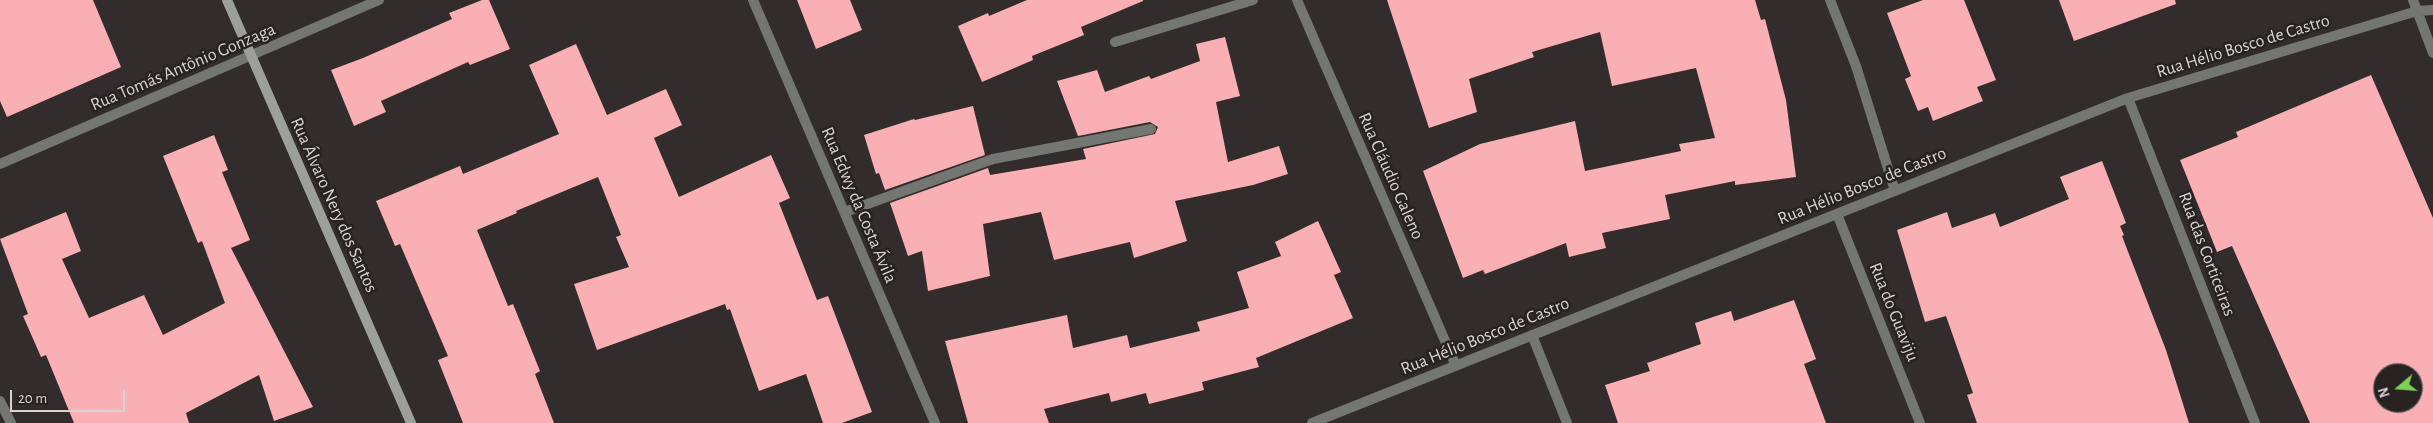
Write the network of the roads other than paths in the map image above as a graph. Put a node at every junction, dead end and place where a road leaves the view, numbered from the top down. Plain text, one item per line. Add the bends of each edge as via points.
1 (227, 0) edge
2 (379, 0) edge
3 (753, 0) edge
4 (1253, 0) edge
5 (1296, 0) edge
6 (1830, 0) edge
7 (2412, 0) edge
8 (2433, 10) edge
9 (2417, 11) junction
10 (1115, 42) dead end
11 (2433, 53) edge
12 (251, 56) junction
13 (2128, 98) junction
14 (1151, 128) dead end
15 (0, 164) edge
16 (1895, 191) junction
17 (844, 212) junction
18 (1837, 214) junction
19 (1532, 335) junction
20 (1456, 366) junction
21 (0, 402) edge
22 (11, 423) edge
23 (411, 423) edge
24 (935, 423) edge
25 (1312, 423) edge
26 (1567, 423) edge
27 (1920, 423) edge
28 (2255, 423) edge

1 - 12 main road, Rua Álvaro Nery dos Santos
2 - 12 street, Rua Tomás Antônio Gonzaga
3 - 17 street, Rua Edwy da Costa Ávila
4 - 10 street
5 - 20 street, Rua Cláudio Galeno
6 - 16 street via 1858,74
7 - 9 street
8 - 9 street, Rua Hélio Bosco de Castro
9 - 11 street
9 - 13 street, Rua Hélio Bosco de Castro
12 - 15 street, Rua Tomás Antônio Gonzaga
12 - 23 main road, Rua Álvaro Nery dos Santos
13 - 16 street, Rua Hélio Bosco de Castro
13 - 28 street, Rua das Corticeiras
14 - 17 street via 993,159
16 - 18 street, Rua Hélio Bosco de Castro
17 - 24 street, Rua Edwy da Costa Ávila
18 - 19 street, Rua Hélio Bosco de Castro
18 - 27 street, Rua do Guaviju
19 - 20 street, Rua Hélio Bosco de Castro
19 - 26 street
20 - 25 street, Rua Hélio Bosco de Castro
21 - 22 street

